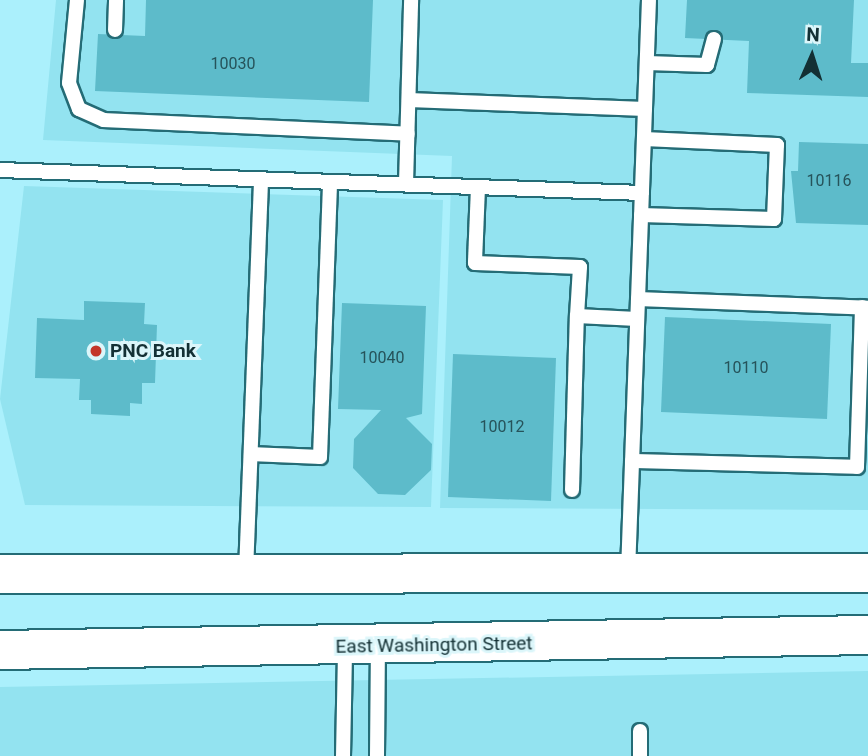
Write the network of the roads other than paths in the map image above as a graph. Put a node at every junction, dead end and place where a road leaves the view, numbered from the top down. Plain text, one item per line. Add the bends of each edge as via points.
1 (77, 0) edge
2 (116, 0) edge
3 (411, 0) edge
4 (649, 0) edge
5 (115, 30) dead end
6 (714, 39) dead end
7 (647, 63) junction
8 (409, 100) junction
9 (645, 109) junction
10 (408, 134) junction
11 (644, 139) junction
12 (0, 170) edge
13 (261, 179) junction
14 (330, 182) junction
15 (406, 184) junction
16 (478, 187) junction
17 (642, 193) junction
18 (641, 215) junction
19 (638, 299) junction
20 (865, 307) edge
21 (577, 316) junction
22 (637, 319) junction
23 (251, 454) junction
24 (632, 461) junction
25 (572, 490) dead end
26 (246, 572) junction
27 (628, 573) junction
28 (868, 573) edge
29 (0, 574) edge
30 (868, 635) edge
31 (362, 646) junction
32 (0, 650) edge
33 (640, 731) dead end
34 (343, 756) edge
35 (377, 756) edge
36 (640, 756) edge

1 - 10 lane via 69,83 79,108 104,120
2 - 5 lane
3 - 8 lane
4 - 7 lane
6 - 7 lane via 708,65
7 - 9 lane
8 - 9 lane
8 - 10 lane
9 - 11 lane
10 - 15 lane
11 - 17 lane
11 - 18 lane via 777,145 774,219
12 - 13 lane
13 - 14 lane
13 - 23 lane
14 - 15 lane
14 - 23 lane via 320,457
15 - 16 lane
16 - 17 lane
16 - 21 lane via 475,263 580,267
17 - 18 lane
18 - 19 lane
19 - 20 lane
19 - 22 lane
20 - 24 lane via 857,467
21 - 22 lane
21 - 25 lane
22 - 24 lane
23 - 26 lane
24 - 27 lane
26 - 27 main road
26 - 29 main road
27 - 28 main road
30 - 31 main road, East Washington Street
31 - 32 main road, East Washington Street
31 - 34 lane
31 - 35 lane
33 - 36 lane

